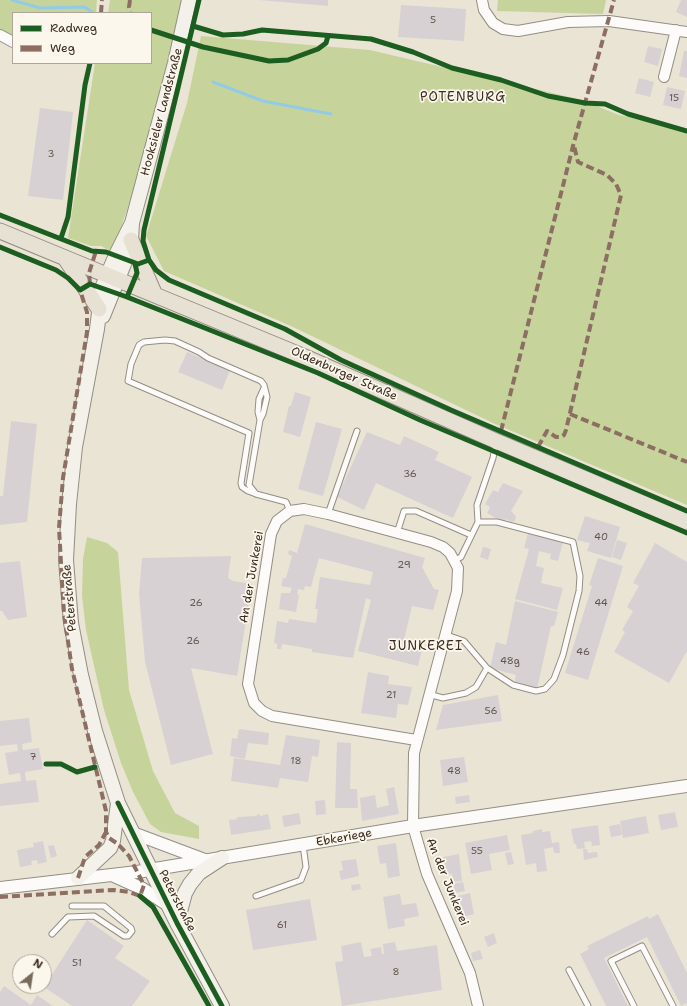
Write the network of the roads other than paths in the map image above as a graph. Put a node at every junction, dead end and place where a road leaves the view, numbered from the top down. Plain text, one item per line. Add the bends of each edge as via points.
1 (189, 0) edge
2 (482, 0) edge
3 (676, 30) junction
4 (687, 32) edge
5 (0, 36) edge
6 (12, 42) edge
7 (664, 77) dead end
8 (132, 223) junction
9 (0, 230) edge
10 (131, 240) junction
11 (65, 258) junction
12 (112, 276) junction
13 (154, 293) junction
14 (99, 309) junction
15 (97, 329) junction
16 (357, 431) dead end
17 (496, 441) junction
18 (256, 494) junction
19 (290, 511) junction
20 (328, 514) junction
21 (478, 522) junction
22 (687, 522) edge
23 (397, 533) junction
24 (471, 535) junction
25 (455, 560) junction
26 (444, 634) junction
27 (487, 668) junction
28 (428, 694) junction
29 (416, 740) junction
30 (687, 786) edge
31 (118, 803) junction
32 (413, 826) junction
33 (132, 833) junction
34 (303, 845) junction
35 (215, 859) junction
36 (150, 870) junction
37 (111, 875) junction
38 (78, 878) junction
39 (0, 888) edge
40 (256, 896) dead end
41 (168, 905) junction
42 (72, 906) dead end
43 (177, 924) junction
44 (52, 934) dead end
45 (569, 970) dead end
46 (222, 1006) edge
47 (478, 1006) edge
48 (588, 1006) edge
49 (634, 1006) edge
50 (673, 1006) edge

1 - 8 main road, Hooksieler Landstraße via 175,63
2 - 3 street via 484,10 493,23 503,29 518,31 568,22 609,21
3 - 4 street
3 - 7 street
5 - 6 street
8 - 10 main road, Hooksieler Landstraße
8 - 12 main road, Hooksieler Landstraße
9 - 11 main road, Oldenburger Straße
10 - 12 main road, Hooksieler Landstraße
10 - 13 main road
11 - 12 main road, Oldenburger Straße
11 - 14 main road
12 - 13 main road, Oldenburger Straße
12 - 14 main road, Peterstraße via 102,288
12 - 15 main road, Peterstraße
13 - 17 main road, Oldenburger Straße
14 - 15 main road, Peterstraße
15 - 31 main road, Peterstraße via 75,447 66,560 71,623 80,675
16 - 20 lane
17 - 21 lane via 494,458 477,505
17 - 22 main road, Oldenburger Straße
18 - 18 lane via 249,485 260,420 267,397 261,382 175,341 144,342 139,345 128,381 249,434 241,483 245,490
18 - 19 lane via 286,502
19 - 20 street via 304,509
19 - 29 street, An der Junkerei via 276,521 271,534 248,684 254,703 272,716
20 - 23 street
21 - 24 lane
21 - 27 lane via 497,522 573,542 580,576 579,591 563,655 554,679 545,689 536,691 513,685
23 - 24 lane via 404,511 416,511
23 - 25 street via 443,547
24 - 25 lane via 462,556
25 - 26 street, An der Junkerei via 459,576 457,591
26 - 27 lane via 464,641
26 - 28 street, An der Junkerei
27 - 28 lane via 476,688 466,693 443,698
28 - 29 street, An der Junkerei
29 - 32 street, An der Junkerei via 412,768
30 - 32 street, Ebkeriege
31 - 33 main road, Peterstraße
31 - 38 main road via 114,841 105,854
32 - 34 street, Ebkeriege
32 - 47 street, An der Junkerei via 427,874 470,973
33 - 35 street
33 - 36 main road, Peterstraße
34 - 35 street, Ebkeriege
34 - 40 lane via 306,867 300,880
35 - 36 street, Ebkeriege
35 - 43 main road via 190,884
36 - 37 street, Ebkeriege
36 - 41 main road, Peterstraße
37 - 38 street, Ebkeriege
37 - 41 street via 143,889
38 - 39 street, Ebkeriege
41 - 43 main road, Peterstraße
42 - 44 lane via 104,906 132,928 132,932 124,936 94,916 68,917
43 - 46 main road, Peterstraße
45 - 48 lane
49 - 50 lane via 610,961 642,946

